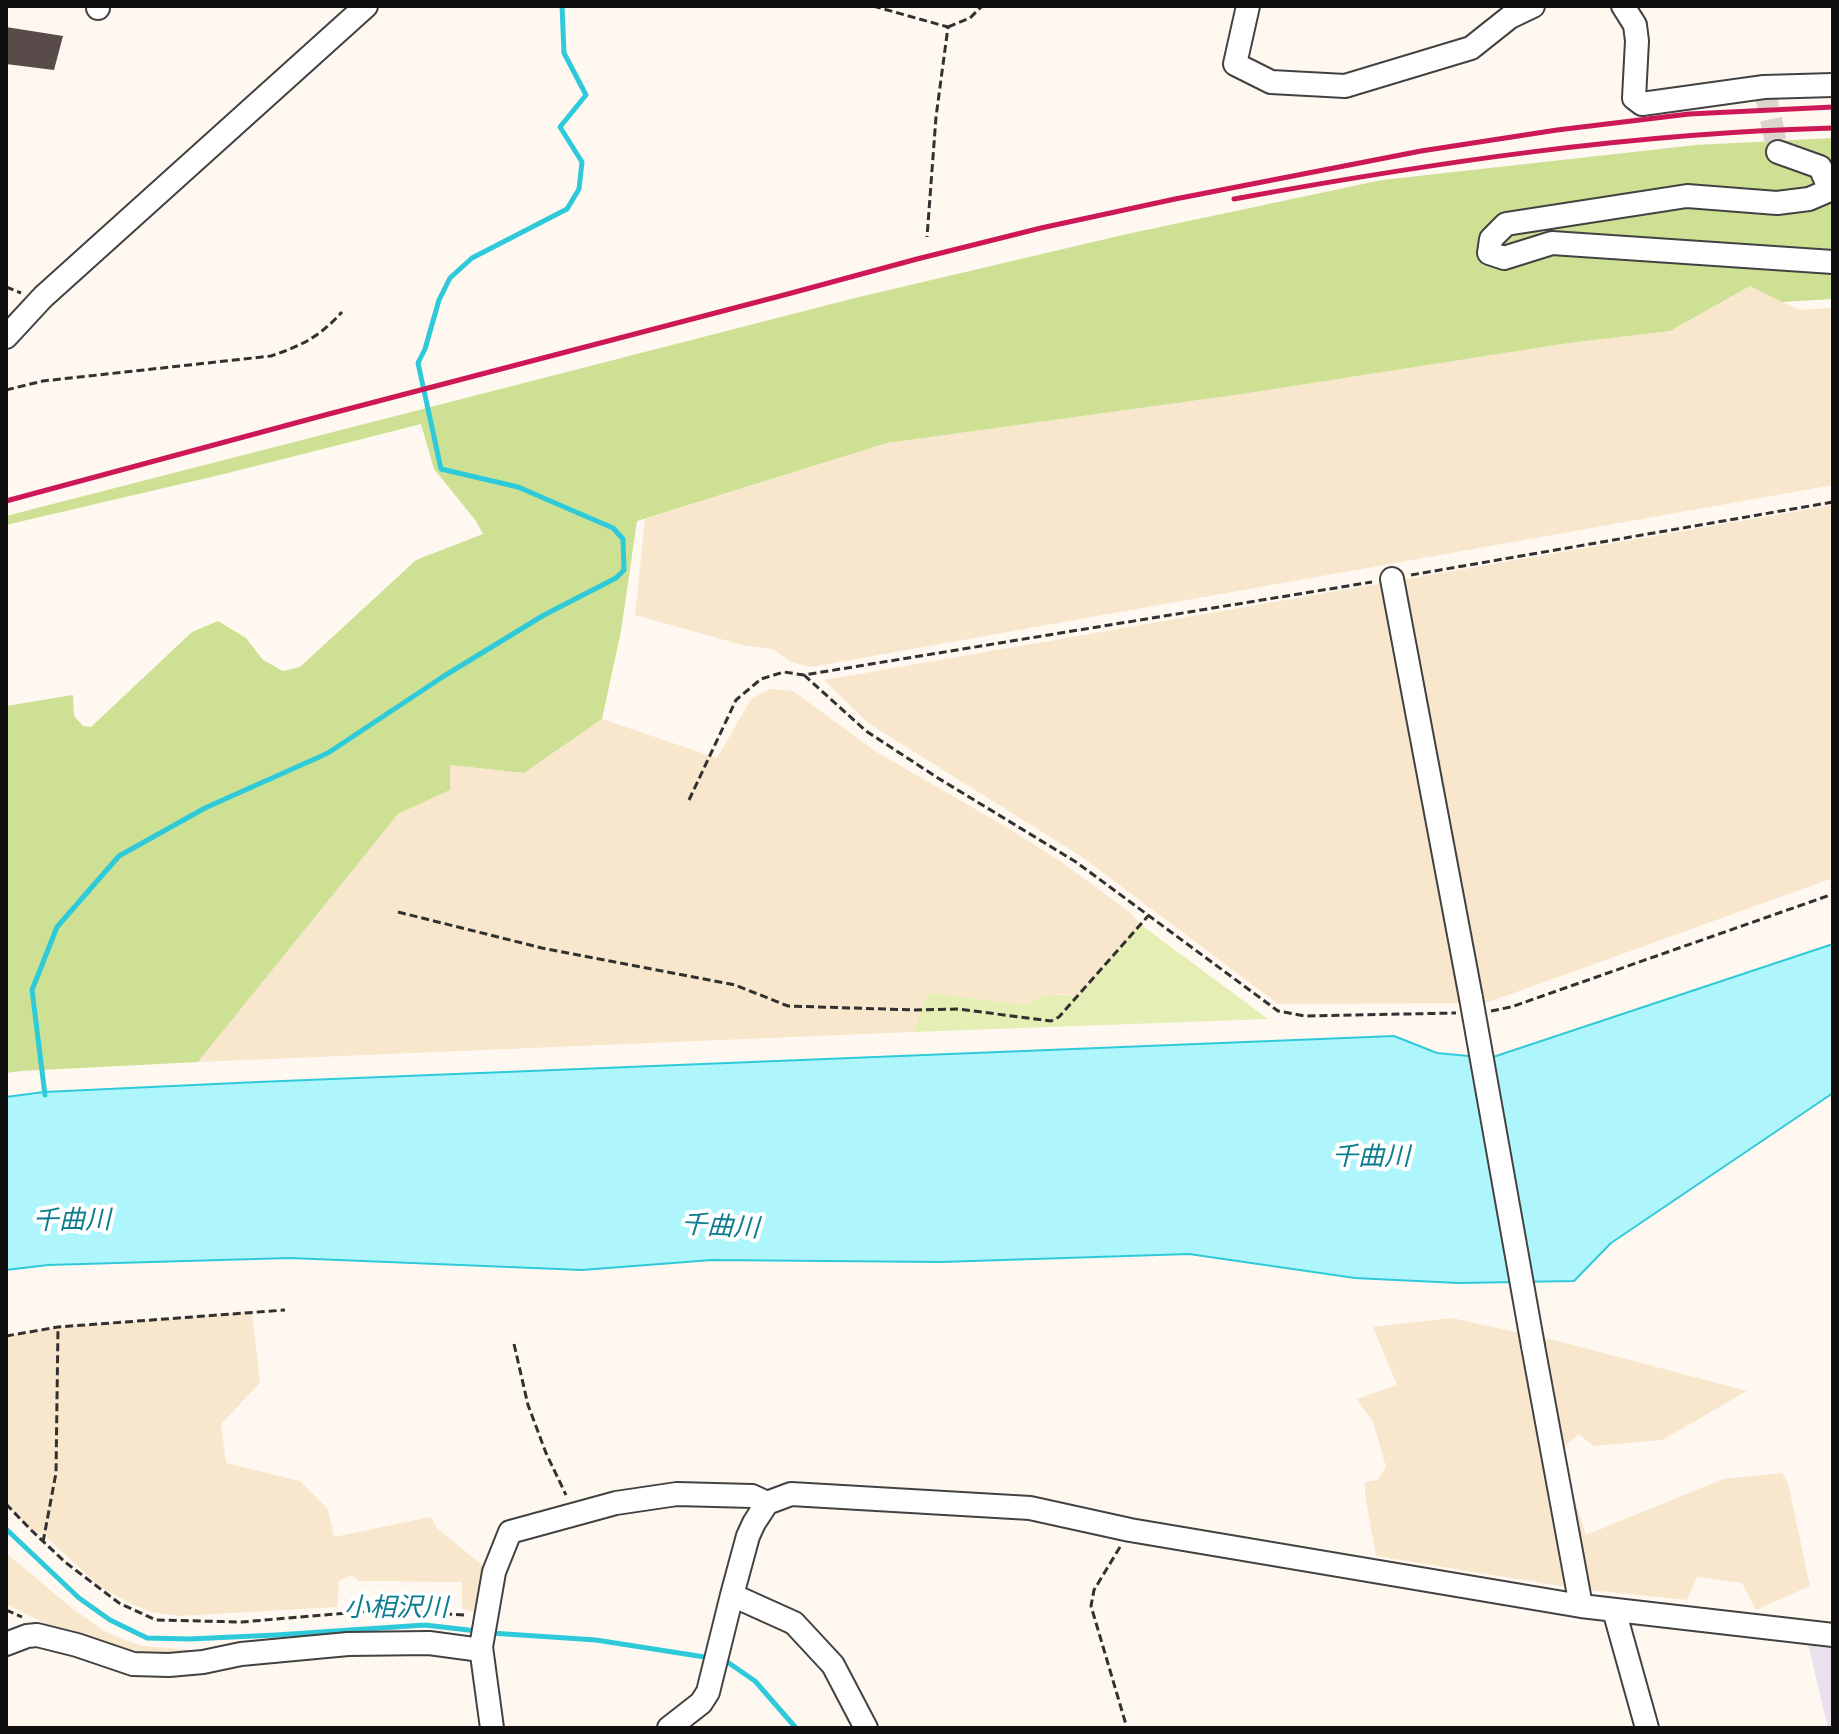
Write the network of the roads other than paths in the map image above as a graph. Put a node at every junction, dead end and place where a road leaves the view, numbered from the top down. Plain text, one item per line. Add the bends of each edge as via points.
1 (366, 6) edge
2 (1248, 6) edge
3 (1533, 6) edge
4 (1623, 6) edge
5 (1833, 85) edge
6 (1778, 152) dead end
7 (1833, 262) edge
8 (6, 337) edge
9 (1392, 579) road end
10 (767, 1503) junction
11 (732, 1595) junction
12 (1581, 1606) junction
13 (1614, 1610) junction
14 (1833, 1635) edge
15 (6, 1644) edge
16 (481, 1648) junction
17 (674, 1726) edge
18 (492, 1728) edge
19 (866, 1728) edge
20 (1647, 1728) edge

1 - 8 street via 43,297
2 - 3 street via 1235,64 1271,82 1345,86 1471,48
4 - 5 street via 1635,25 1634,98 1642,104 1764,87
6 - 7 street via 1820,167 1830,190 1777,203 1687,196 1506,224 1491,239 1489,253 1504,258 1552,243
9 - 12 street, bridge
10 - 11 street via 748,1536
10 - 12 street via 791,1494 1030,1508 1130,1530
10 - 16 street via 752,1496 677,1494 616,1503 510,1532 494,1572
11 - 17 street via 708,1692
11 - 19 street via 794,1623 833,1665
12 - 13 street
13 - 14 street
13 - 20 street
15 - 16 street via 37,1635 133,1664 169,1665 348,1644
16 - 18 street

